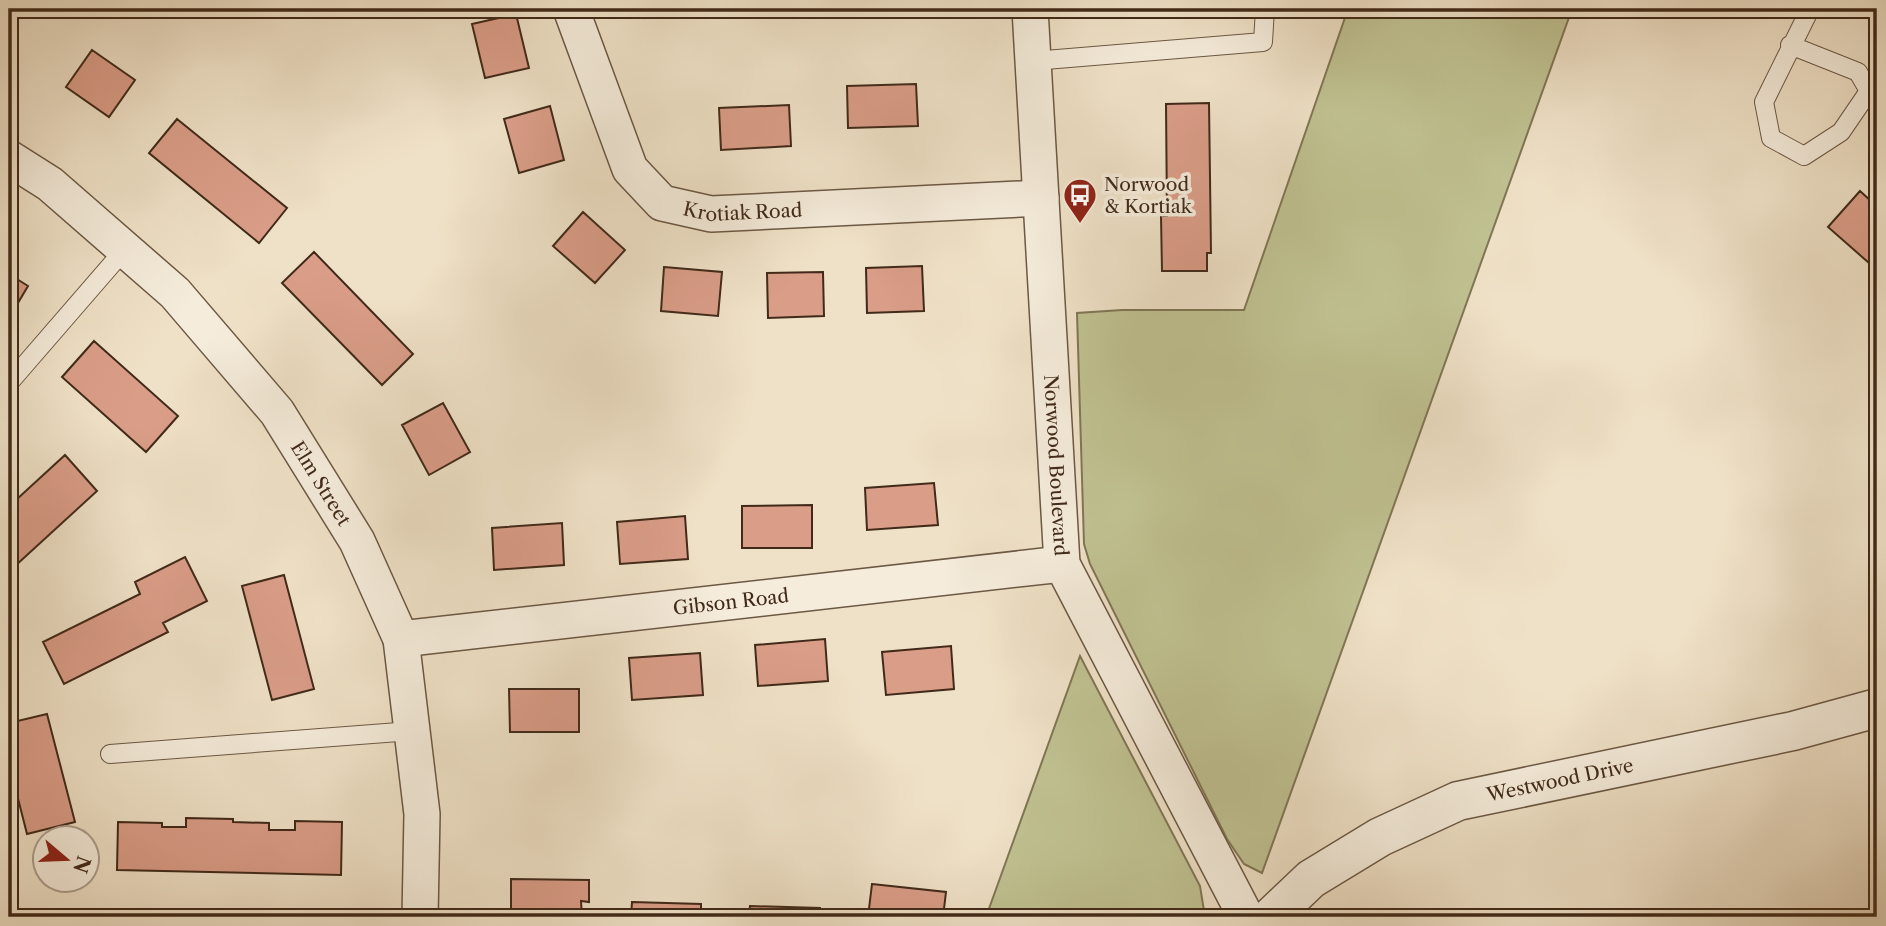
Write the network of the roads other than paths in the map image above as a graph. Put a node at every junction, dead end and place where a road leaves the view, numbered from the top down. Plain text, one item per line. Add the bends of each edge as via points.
1 (571, 9) edge
2 (1030, 9) edge
3 (1265, 9) edge
4 (1810, 9) edge
5 (1790, 46) junction
6 (1033, 61) junction
7 (9, 158) edge
8 (1041, 198) junction
9 (125, 249) junction
10 (9, 383) edge
11 (1062, 564) junction
12 (401, 639) junction
13 (1877, 708) edge
14 (412, 730) junction
15 (110, 754) dead end
16 (420, 917) edge
17 (1246, 917) edge
18 (1270, 917) edge

1 - 8 street, Krotiak Road via 630,169 662,203 710,214
2 - 6 street, Norwood Boulevard
3 - 6 lane via 1264,42
4 - 5 lane
5 - 5 lane via 1764,102 1771,138 1804,156 1841,132 1869,91 1858,72
6 - 8 street, Norwood Boulevard
7 - 9 street, Elm Street via 50,184
8 - 11 street, Norwood Boulevard
9 - 10 lane
9 - 12 street, Elm Street via 175,293 277,412 357,541
11 - 12 street, Gibson Road
11 - 17 street, Norwood Boulevard
12 - 14 street, Elm Street
13 - 18 street, Westwood Drive via 1793,731 1458,801 1380,837 1311,879
14 - 15 lane
14 - 16 street, Elm Street via 422,814

